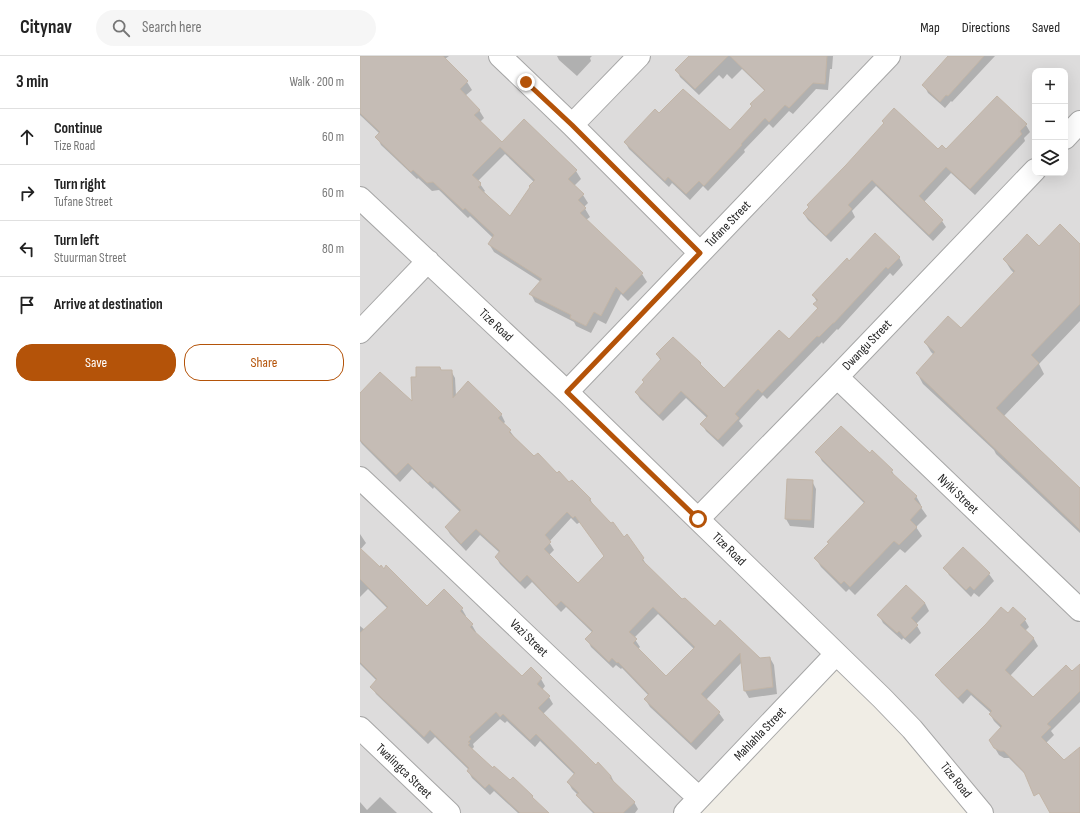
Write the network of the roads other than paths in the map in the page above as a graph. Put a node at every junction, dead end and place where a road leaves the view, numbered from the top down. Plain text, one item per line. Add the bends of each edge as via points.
1 (500, 56) edge
2 (639, 56) edge
3 (889, 56) edge
4 (1080, 122) edge
5 (572, 125) junction
6 (1068, 135) edge
7 (1032, 173) edge
8 (360, 198) edge
9 (700, 253) junction
10 (428, 261) junction
11 (360, 332) edge
12 (837, 377) junction
13 (567, 392) junction
14 (360, 478) edge
15 (698, 519) junction
16 (1080, 610) edge
17 (836, 654) junction
18 (360, 728) edge
19 (692, 806) edge
20 (449, 813) edge
21 (982, 813) edge

1 - 5 street
2 - 5 street
3 - 9 street, Tufane Street
4 - 6 street
5 - 9 street
7 - 12 street, Dwangu Street
8 - 10 street, Tize Road
9 - 13 street, Tufane Street
10 - 11 street
10 - 13 street, Tize Road
12 - 15 street, Dwangu Street
12 - 16 street, Nyiki Street
13 - 15 street, Tize Road
14 - 19 street, Vazi Street via 607,713
15 - 17 street, Tize Road
17 - 19 street, Mahlahla Street
17 - 21 street, Tize Road via 912,729
18 - 20 street, Twalingca Street

